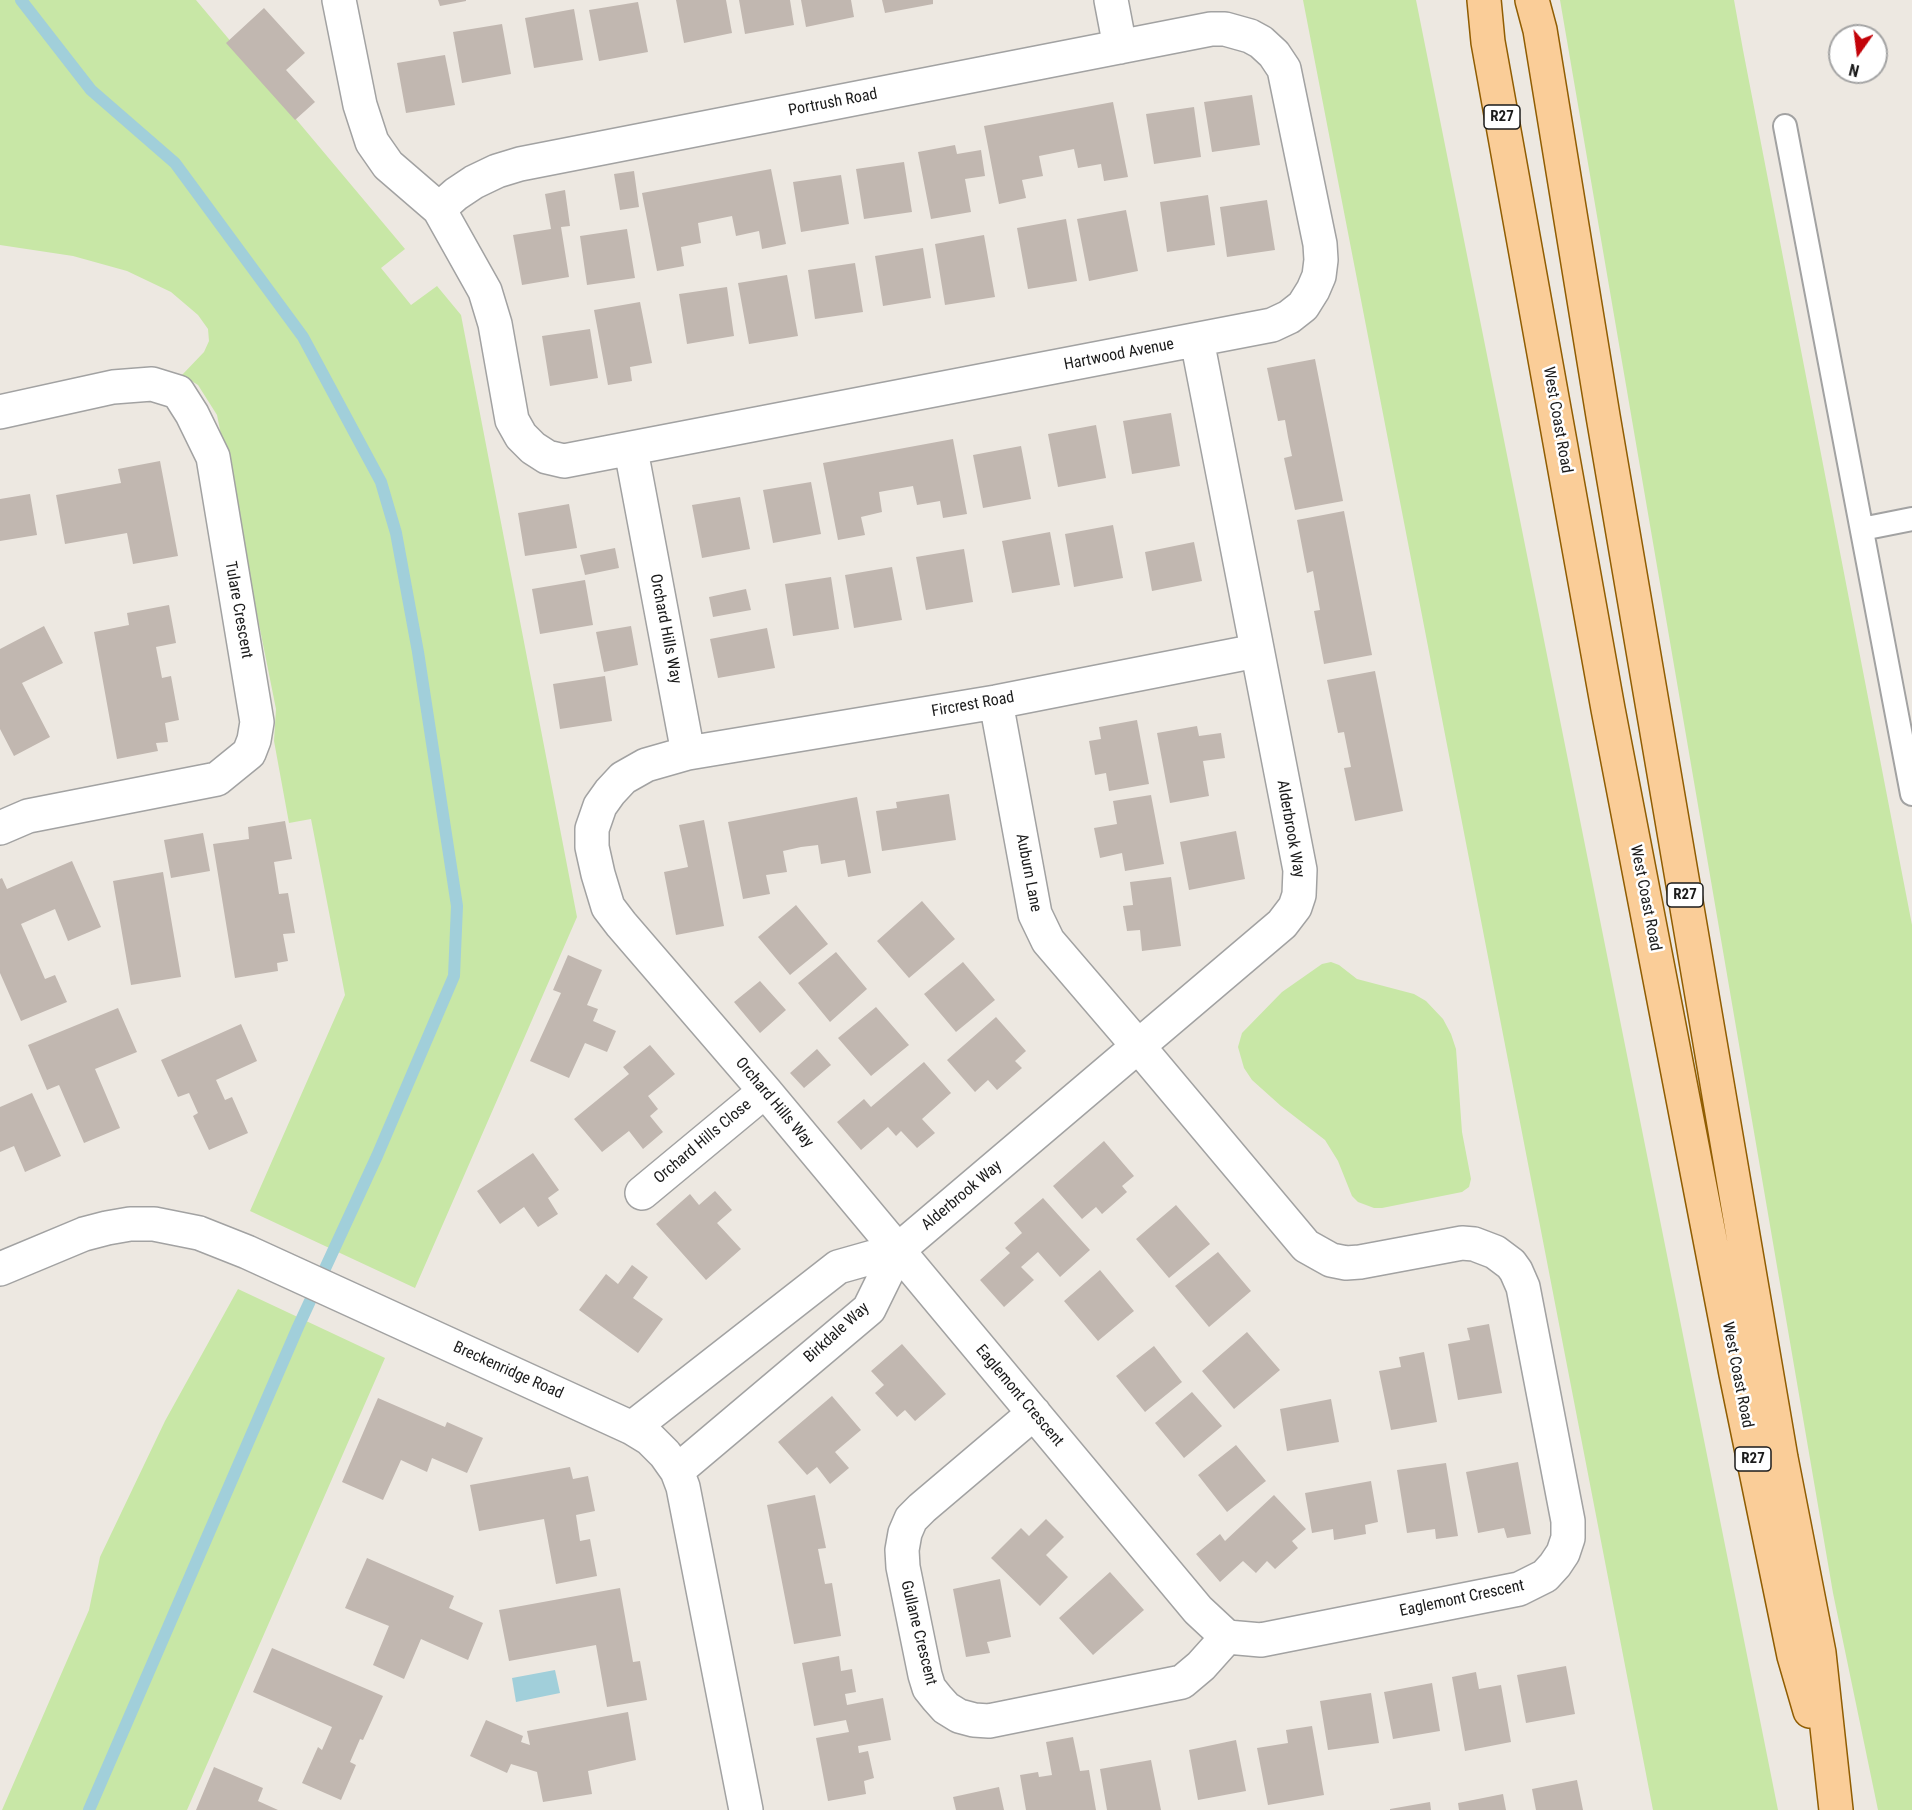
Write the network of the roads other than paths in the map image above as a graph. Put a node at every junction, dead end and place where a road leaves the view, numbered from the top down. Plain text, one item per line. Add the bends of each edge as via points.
1 (339, 0) edge
2 (1112, 0) edge
3 (1484, 0) edge
4 (1532, 0) edge
5 (1238, 32) joint
6 (1120, 47) junction
7 (1785, 126) dead end
8 (439, 209) junction
9 (1197, 340) junction
10 (0, 412) edge
11 (631, 450) junction
12 (1912, 519) edge
13 (1862, 529) junction
14 (1257, 651) junction
15 (996, 702) junction
16 (688, 753) junction
17 (1912, 794) edge
18 (0, 828) edge
19 (1138, 1046) junction
20 (765, 1091) junction
21 (642, 1193) dead end
22 (898, 1250) junction
23 (0, 1269) edge
24 (1034, 1413) junction
25 (632, 1428) junction
26 (677, 1471) junction
27 (1227, 1637) junction
28 (1834, 1800) edge
29 (746, 1810) edge

1 - 8 street via 360,105 372,142 388,165
2 - 6 street
3 - 28 main road, West Coast Road / R27 via 1488,42 1608,710 1736,1374 1794,1656
4 - 28 main road, West Coast Road / R27 via 1781,1458 1819,1653
5 - 6 street, Portrush Road via 1211,29
5 - 9 street, Hartwood Avenue via 1261,42 1284,69 1322,260 1313,290 1303,306 1289,317 1272,325
6 - 8 street, Portrush Road via 520,164 474,182
7 - 13 lane
8 - 11 street via 485,291 495,324 512,420 521,436 548,457 564,461
9 - 11 street, Hartwood Avenue
9 - 14 street, Alderbrook Way
10 - 18 street, Tulare Crescent via 113,387 152,384 178,392 213,457 257,722 249,753 217,779 28,816
11 - 16 street, Orchard Hills Way
12 - 13 lane
13 - 17 lane
14 - 15 street, Fircrest Road
14 - 19 street, Alderbrook Way via 1300,870 1299,895 1282,924
15 - 16 street, Fircrest Road
15 - 19 street, Auburn Lane via 1041,929 1056,953
16 - 20 street, Orchard Hills Way via 646,765 623,778 610,792 592,829 598,874 608,907 621,924
19 - 22 street, Alderbrook Way
19 - 27 street, Eaglemont Crescent via 1306,1246 1318,1254 1331,1260 1360,1263 1462,1243 1485,1247 1511,1264 1523,1287 1568,1521 1568,1538 1555,1565 1545,1576 1519,1589 1261,1640
20 - 21 street, Orchard Hills Close
20 - 22 street, Orchard Hills Way
22 - 24 street, Eaglemont Crescent
22 - 25 street via 838,1267
22 - 26 street, Birkdale Way via 869,1309
23 - 25 street, Breckenridge Road via 107,1228 130,1224 199,1233
24 - 27 street, Eaglemont Crescent via 1198,1610
24 - 27 street, Gullane Crescent via 922,1508 905,1533 903,1567 925,1675 937,1698 959,1716 989,1720 1182,1682
25 - 26 street, Breckenridge Road via 666,1454
26 - 29 street, Breckenridge Road

